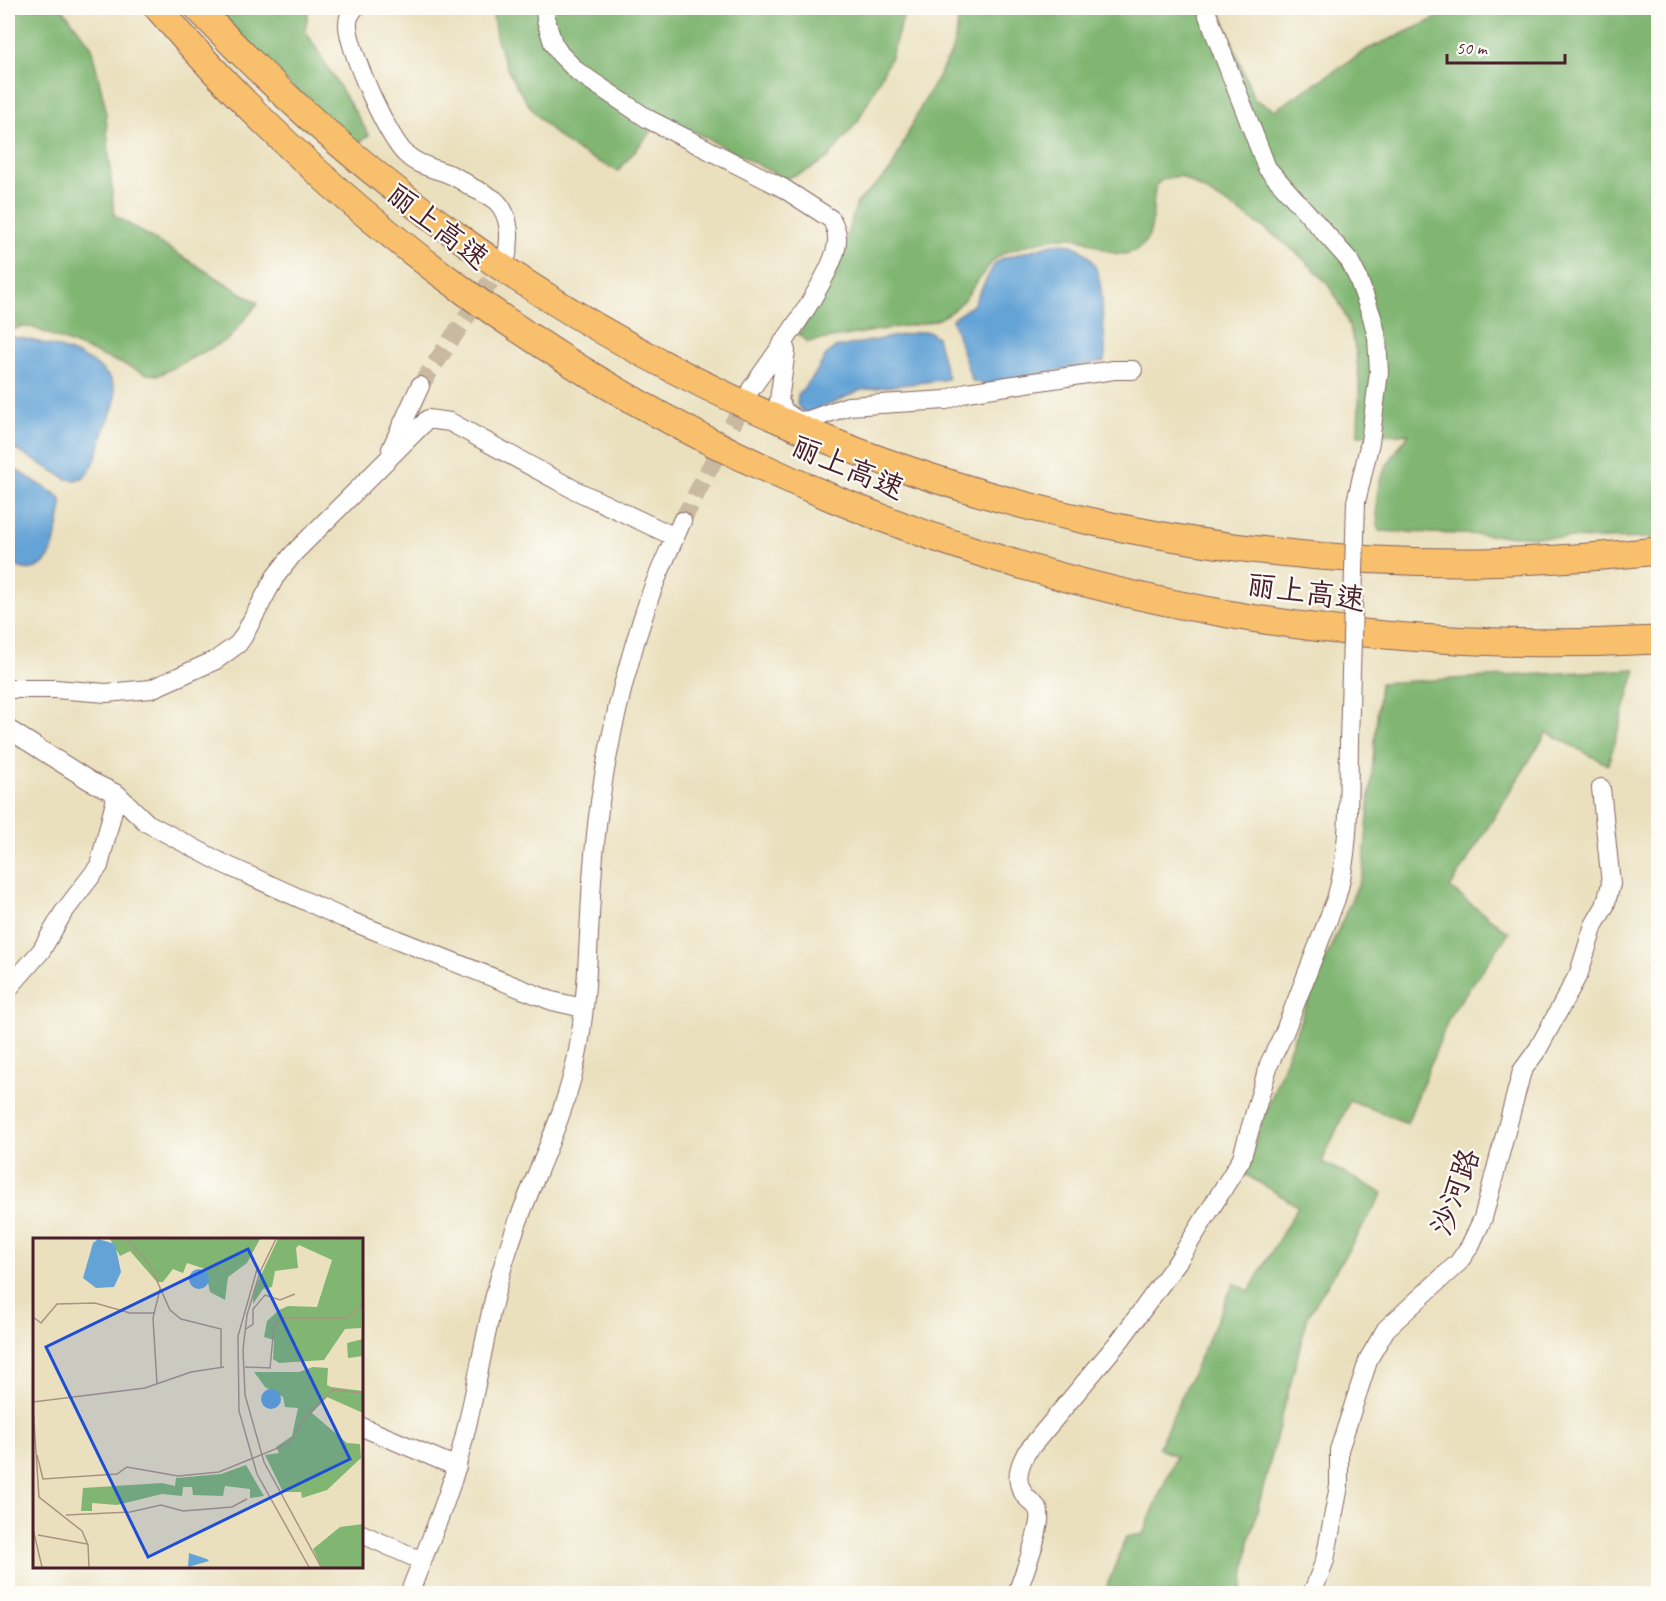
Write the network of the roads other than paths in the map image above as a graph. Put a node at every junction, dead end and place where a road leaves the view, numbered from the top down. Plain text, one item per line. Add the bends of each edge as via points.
1 (158, 8) edge
2 (198, 8) edge
3 (355, 8) edge
4 (545, 8) edge
5 (1205, 8) edge
6 (506, 258) tunnel mouth
7 (783, 342) junction
8 (1133, 370) dead end
9 (420, 386) tunnel mouth
10 (751, 389) tunnel mouth
11 (385, 462) junction
12 (1659, 551) edge
13 (1659, 640) edge
14 (8, 689) edge
15 (8, 729) edge
16 (1601, 788) dead end
17 (117, 795) junction
18 (8, 989) edge
19 (584, 1008) junction
20 (363, 1427) edge
21 (457, 1467) junction
22 (363, 1534) edge
23 (422, 1561) junction
24 (409, 1593) edge
25 (1017, 1593) edge
26 (1312, 1593) edge

1 - 13 highway, 丽上高速 via 217,73 313,167 399,240 471,294 640,404 822,494 947,543 1012,563 1219,614 1342,632 1431,639 1544,644
2 - 12 highway, 丽上高速 via 272,84 368,169 523,283 690,379 867,455 1051,512 1254,549 1356,558 1480,562
3 - 6 street via 348,23 349,35 387,129 409,158 452,175 496,201 509,233
4 - 7 street via 553,43 578,72 648,119 783,188 831,219 837,234 835,254 817,291
5 - 25 street, bridge via 1268,168 1349,260 1377,337 1380,372 1356,502 1347,845 1336,899 1263,1080 1244,1153 1178,1261 1121,1339 1022,1460 1018,1486 1040,1515
7 - 8 street via 786,351 780,400 783,411 798,421 848,406 946,400 967,392
7 - 10 street
9 - 11 street
11 - 14 street via 293,554 275,577 238,644 216,660 151,689 137,691
11 - 19 street via 424,422 437,419 450,422 573,489 678,529 640,626 609,749 595,843
15 - 17 street
16 - 26 street, 沙河路 via 1611,879 1605,906 1594,925 1575,981 1522,1071 1476,1234 1458,1263 1386,1329 1363,1371 1339,1450 1339,1486 1325,1560
17 - 18 street via 99,867 63,913 41,951
17 - 19 street via 147,823 235,869 343,918 552,1001
19 - 21 street via 568,1094 502,1267
20 - 21 street
21 - 23 street
22 - 23 street
23 - 24 street

